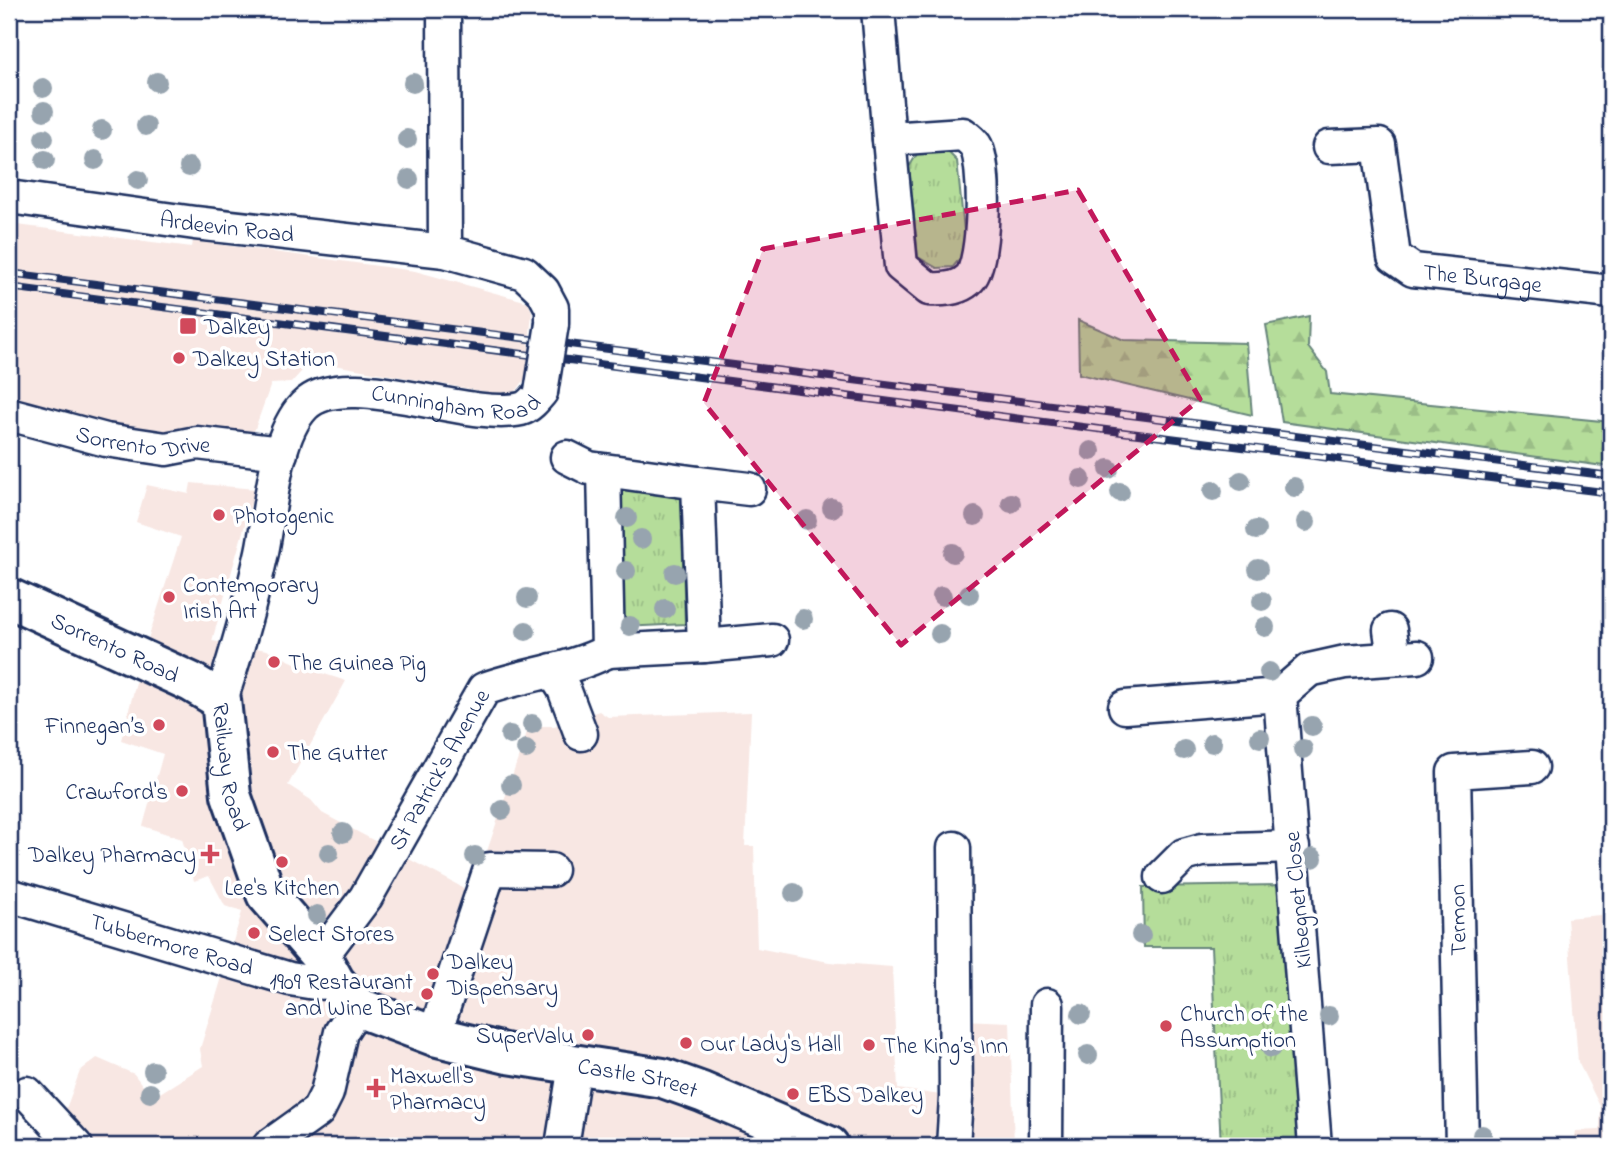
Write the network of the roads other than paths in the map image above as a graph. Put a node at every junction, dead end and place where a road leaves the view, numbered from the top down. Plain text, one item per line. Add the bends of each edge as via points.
1 (444, 9) edge
2 (878, 9) edge
3 (889, 139) junction
4 (1329, 147) dead end
5 (9, 197) edge
6 (445, 251) junction
7 (1611, 292) edge
8 (9, 414) edge
9 (281, 453) junction
10 (567, 457) dead end
11 (604, 470) junction
12 (698, 483) junction
13 (749, 489) dead end
14 (9, 598) edge
15 (772, 640) dead end
16 (704, 646) junction
17 (1400, 648) dead end
18 (607, 651) junction
19 (552, 670) junction
20 (1280, 695) junction
21 (221, 701) junction
22 (1125, 707) dead end
23 (581, 734) dead end
24 (1532, 767) dead end
25 (1293, 847) junction
26 (954, 848) dead end
27 (551, 870) dead end
28 (1162, 877) dead end
29 (9, 895) edge
30 (338, 982) junction
31 (1047, 1005) dead end
32 (435, 1036) junction
33 (575, 1065) junction
34 (27, 1093) dead end
35 (309, 1133) edge
36 (822, 1145) edge
37 (76, 1146) edge
38 (269, 1146) edge
39 (562, 1146) edge
40 (953, 1146) edge
41 (1046, 1146) edge
42 (1315, 1146) edge
43 (1462, 1146) edge

1 - 6 street
2 - 3 street
3 - 3 street via 963,134 976,146 983,202 981,257 971,278 960,286 929,289 901,266
4 - 7 street, The Burgage via 1379,145 1394,257 1413,271
5 - 6 street, Ardeevin Road
6 - 9 street, Cunningham Road, bridge via 524,272 542,291 552,308 552,324 541,392 524,408 495,411 382,394 326,391 295,415
8 - 9 street, Sorrento Drive via 106,440 166,449 197,443
9 - 21 street, Railway Road via 242,636
10 - 11 street
11 - 12 street
11 - 18 street
12 - 13 street
12 - 16 street
14 - 21 main road, Sorrento Road via 191,682
15 - 16 street
16 - 18 street
17 - 20 street via 1309,670
18 - 19 street, St Patrick's Avenue via 584,663
19 - 23 street
19 - 30 street, St Patrick's Avenue via 484,689 347,925
20 - 22 street
20 - 25 street, Kilbegnet Close
21 - 30 main road, Railway Road via 230,795 266,894
24 - 43 street, Termon via 1454,772
25 - 28 street via 1202,850 1184,855
25 - 42 street, Kilbegnet Close
26 - 40 street
27 - 32 street via 490,869
29 - 30 street, Tubbermore Road via 290,979
30 - 32 main road, Castle Street
30 - 35 street, St Patrick's Avenue via 341,1032 327,1093
31 - 41 street
32 - 33 main road, Castle Street
33 - 36 main road, Castle Street via 663,1078
33 - 39 street
34 - 37 street
35 - 38 street

